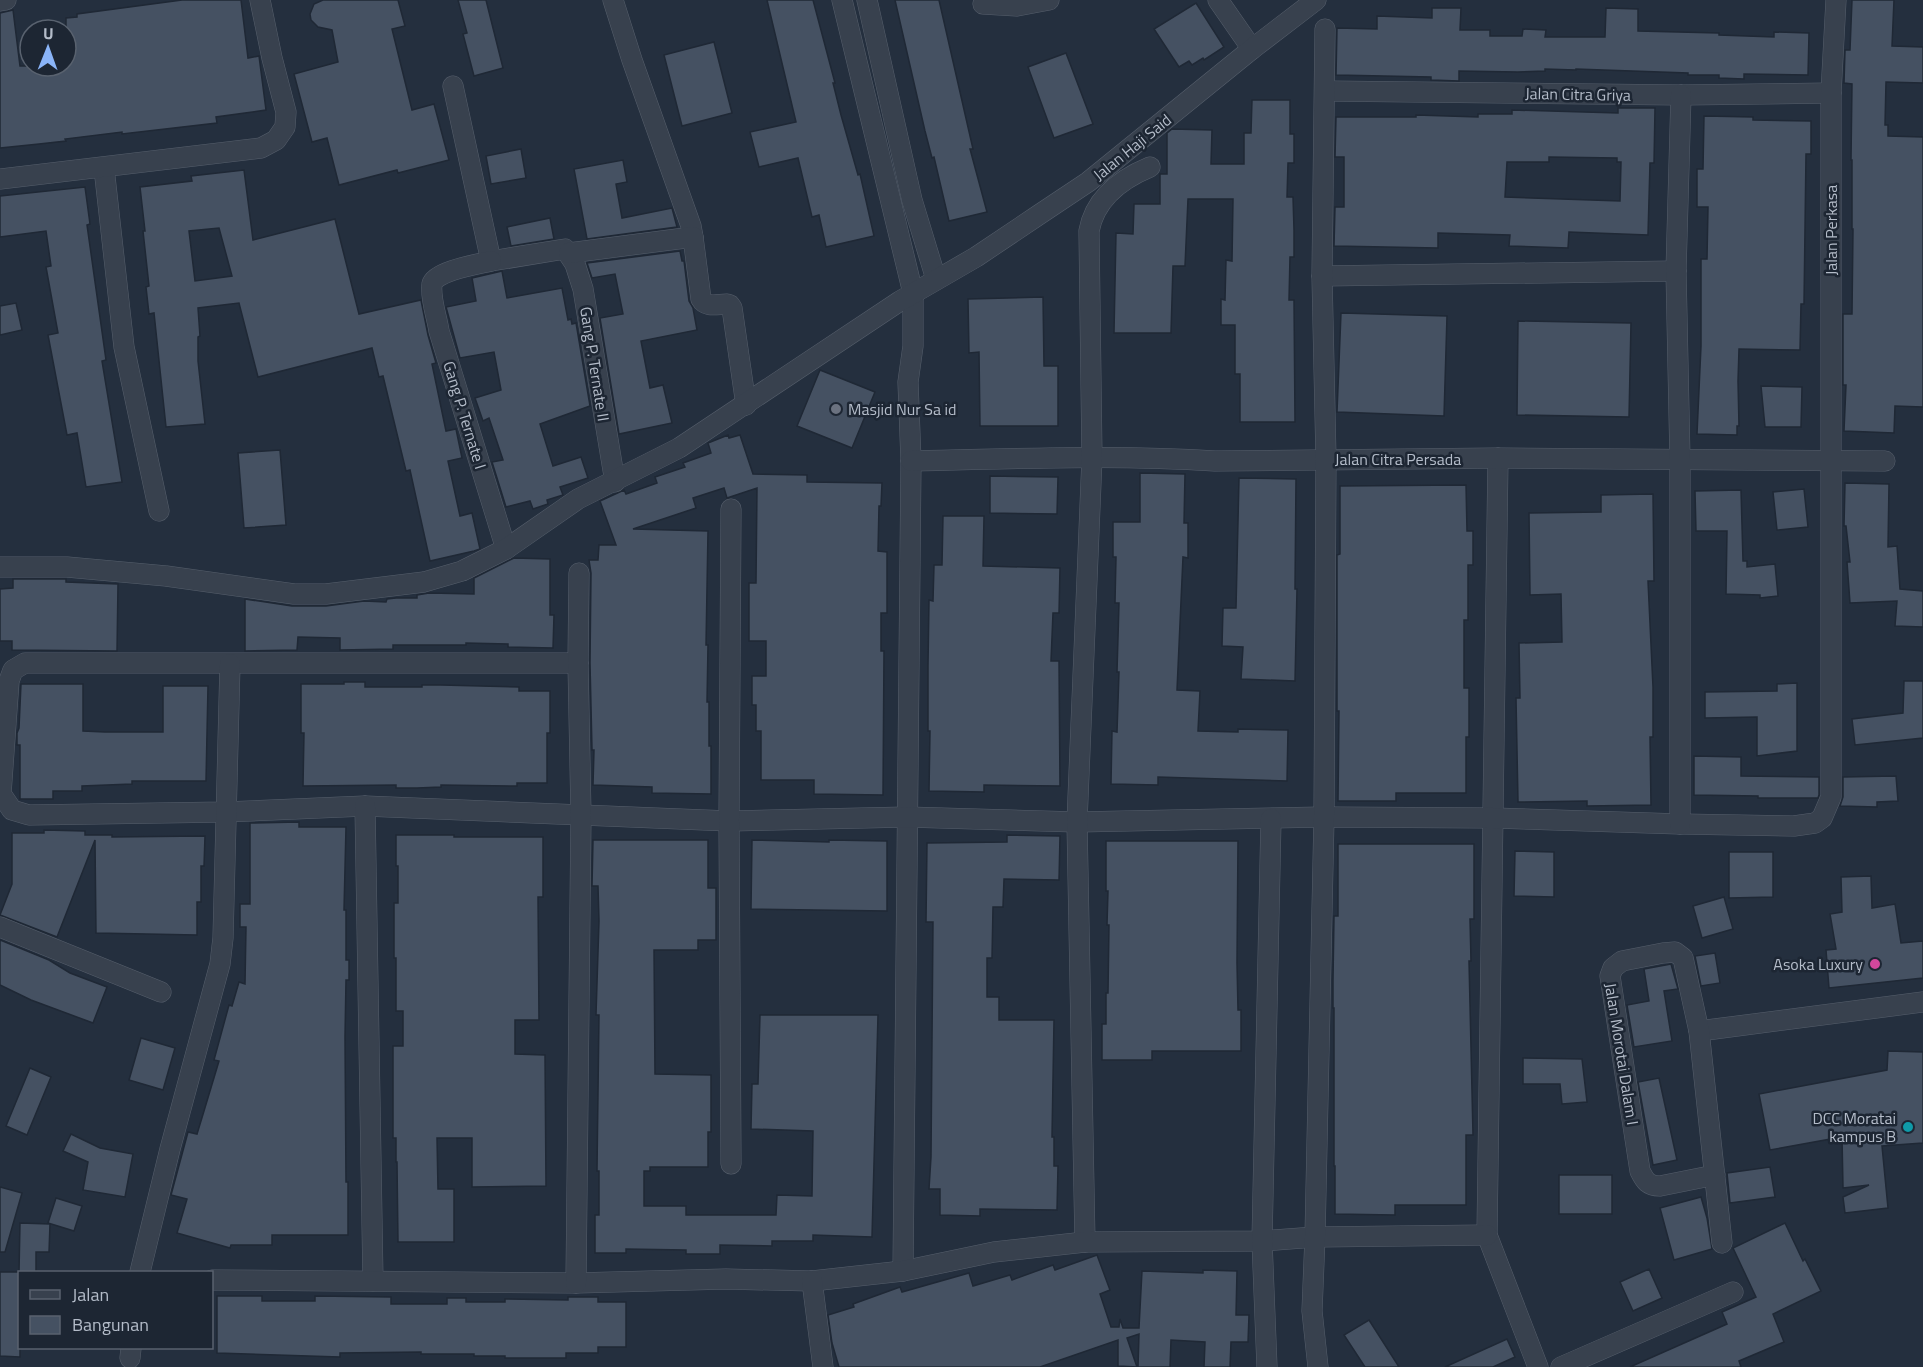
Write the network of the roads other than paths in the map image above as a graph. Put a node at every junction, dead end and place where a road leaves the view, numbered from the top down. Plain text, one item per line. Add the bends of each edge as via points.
1 (6, 0) edge
2 (260, 0) edge
3 (613, 0) edge
4 (842, 0) edge
5 (867, 0) edge
6 (1049, 0) edge
7 (1218, 0) edge
8 (1316, 0) edge
9 (1836, 0) edge
10 (0, 1) edge
11 (983, 4) dead end
12 (1325, 29) dead end
13 (1252, 49) junction
14 (453, 86) dead end
15 (1324, 91) junction
16 (1831, 93) junction
17 (1681, 94) junction
18 (1150, 167) dead end
19 (104, 168) junction
20 (0, 179) edge
21 (693, 237) junction
22 (567, 251) junction
23 (491, 261) junction
24 (1676, 271) junction
25 (1322, 276) junction
26 (936, 279) junction
27 (907, 297) junction
28 (746, 405) junction
29 (1092, 458) junction
30 (1498, 458) junction
31 (1326, 459) junction
32 (1680, 460) junction
33 (1832, 460) junction
34 (911, 461) junction
35 (1885, 462) dead end
36 (615, 482) junction
37 (731, 509) dead end
38 (159, 511) dead end
39 (506, 549) junction
40 (0, 567) edge
41 (579, 573) dead end
42 (578, 663) junction
43 (230, 664) junction
44 (365, 806) junction
45 (225, 812) junction
46 (581, 815) junction
47 (908, 816) junction
48 (1318, 817) junction
49 (1277, 818) junction
50 (1493, 818) junction
51 (729, 821) junction
52 (1077, 822) junction
53 (1680, 824) junction
54 (0, 927) edge
55 (161, 992) dead end
56 (1923, 1002) edge
57 (1699, 1031) junction
58 (731, 1164) dead end
59 (1714, 1175) junction
60 (1488, 1235) junction
61 (1315, 1237) junction
62 (1262, 1241) junction
63 (1085, 1242) junction
64 (1722, 1243) dead end
65 (903, 1270) junction
66 (140, 1271) edge
67 (213, 1280) edge
68 (373, 1281) junction
69 (812, 1281) junction
70 (576, 1283) junction
71 (1733, 1292) dead end
72 (824, 1367) edge
73 (1267, 1367) edge
74 (1318, 1367) edge
75 (1538, 1367) edge
76 (1561, 1367) edge

1 - 10 street
2 - 19 street via 285,112 285,128 276,140 261,148
3 - 21 street
4 - 27 street
5 - 26 street via 912,200
6 - 11 street via 1017,6
7 - 13 street
8 - 13 street, Jalan Haji Said
9 - 16 street, Jalan Perkasa
12 - 15 street
13 - 26 street, Jalan Haji Said via 1088,182
14 - 23 street
15 - 17 street, Jalan Citra Griya
15 - 25 street
16 - 17 street, Jalan Citra Griya
16 - 33 street, Jalan Perkasa
17 - 24 street
18 - 29 street via 1107,193 1091,219
19 - 20 street
19 - 38 street via 124,347
21 - 22 street
21 - 28 street via 703,303 730,304 732,308
22 - 23 street
22 - 36 street, Gang P. Ternate II via 583,289
23 - 39 street, Gang P. Ternate I via 442,274 434,279 432,294
24 - 25 street
24 - 32 street
25 - 31 street
26 - 27 street, Jalan Haji Said
27 - 28 street, Jalan Haji Said
27 - 34 street via 912,346 908,382
28 - 36 street, Jalan Haji Said via 680,448
29 - 31 street, Jalan Citra Persada
29 - 34 street, Jalan Citra Persada
29 - 52 street
30 - 31 street, Jalan Citra Persada
30 - 32 street, Jalan Citra Persada
30 - 50 street
31 - 48 street
32 - 33 street, Jalan Citra Persada
32 - 53 street
33 - 35 street, Jalan Citra Persada
33 - 53 street, Jalan Perkasa via 1829,804 1815,823 1794,826
34 - 47 street
36 - 39 street, Jalan Haji Said via 578,499
37 - 51 street
39 - 40 street, Jalan Haji Said via 462,571 424,582 326,594 294,594 67,567
41 - 42 street
42 - 43 street, Jalan Perkasa
42 - 46 street
43 - 45 street
43 - 45 street, Jalan Perkasa via 25,663 13,670 9,681 1,794 12,810 29,815
44 - 45 street, Jalan Perkasa
44 - 46 street, Jalan Perkasa
44 - 68 street
45 - 66 street via 220,964
46 - 51 street, Jalan Perkasa
46 - 70 street
47 - 51 street, Jalan Perkasa
47 - 52 street, Jalan Perkasa
47 - 65 street
48 - 49 street, Jalan Perkasa
48 - 50 street, Jalan Perkasa
48 - 61 street
49 - 52 street, Jalan Perkasa
49 - 62 street
50 - 53 street, Jalan Perkasa
50 - 60 street
51 - 58 street
52 - 63 street
54 - 55 street
56 - 57 street
57 - 59 street, Jalan Morotai Dalam I
57 - 59 street, Jalan Morotai Dalam I via 1683,958 1675,952 1622,961 1613,968 1610,976 1640,1171 1651,1186
59 - 64 street, Jalan Morotai Dalam I
60 - 61 street
60 - 75 street
61 - 62 street
61 - 74 street via 1312,1311
62 - 63 street
62 - 73 street
63 - 65 street via 994,1252
65 - 69 street
67 - 68 street
68 - 70 street
69 - 70 street
69 - 72 street
71 - 76 street

